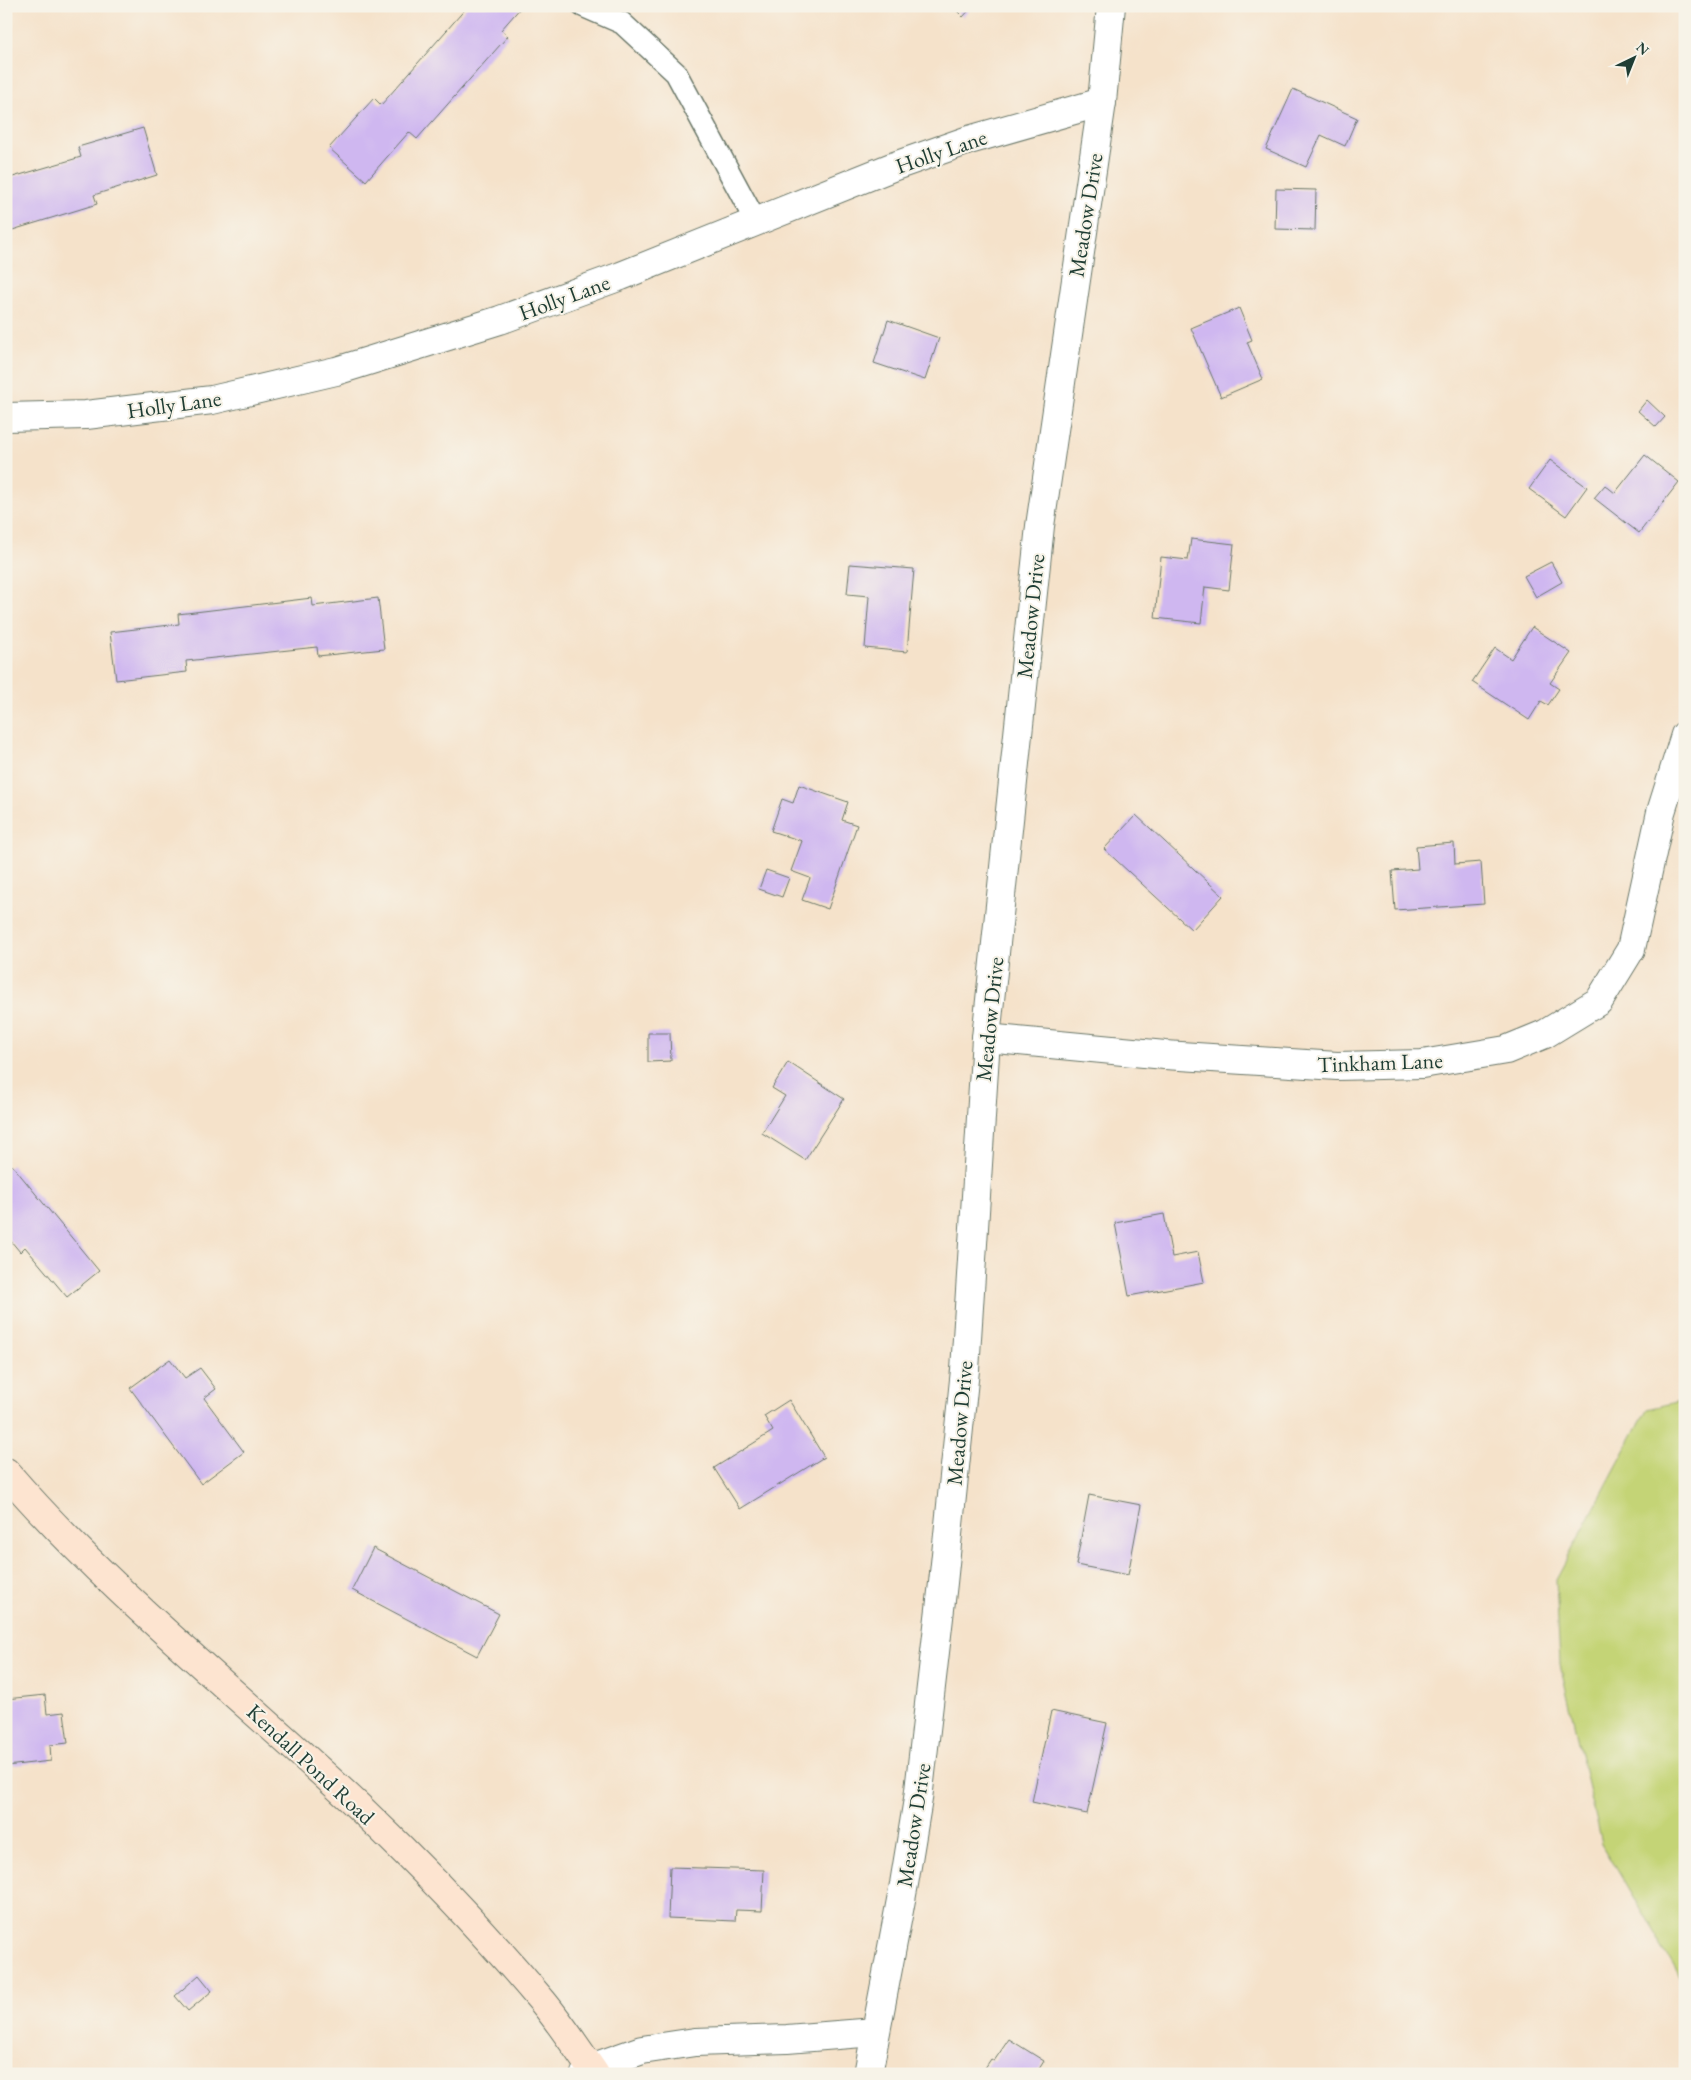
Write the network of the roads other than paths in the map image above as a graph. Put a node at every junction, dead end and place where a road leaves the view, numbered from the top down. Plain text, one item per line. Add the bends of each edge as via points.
1 (583, 6) edge
2 (1111, 6) edge
3 (1102, 102) junction
4 (756, 222) junction
5 (6, 417) edge
6 (1685, 735) edge
7 (986, 1038) junction
8 (9, 1480) edge
9 (875, 2032) junction
10 (591, 2072) edge
11 (868, 2074) edge

1 - 4 lane via 622,23 676,73
2 - 3 street, Meadow Drive
3 - 4 street, Holly Lane via 969,140
3 - 7 street, Meadow Drive via 1040,526
4 - 5 street, Holly Lane via 500,320 336,370 212,400 86,415
6 - 7 street, Tinkham Lane via 1661,812 1631,949 1599,1001 1545,1034 1506,1050 1422,1064 1337,1066 1165,1055
7 - 9 street, Meadow Drive via 965,1370 944,1583 918,1799
8 - 10 street, Kendall Pond Road via 131,1599 360,1807 422,1869 544,2004
9 - 10 street via 695,2042 642,2050
9 - 11 street, Meadow Drive

